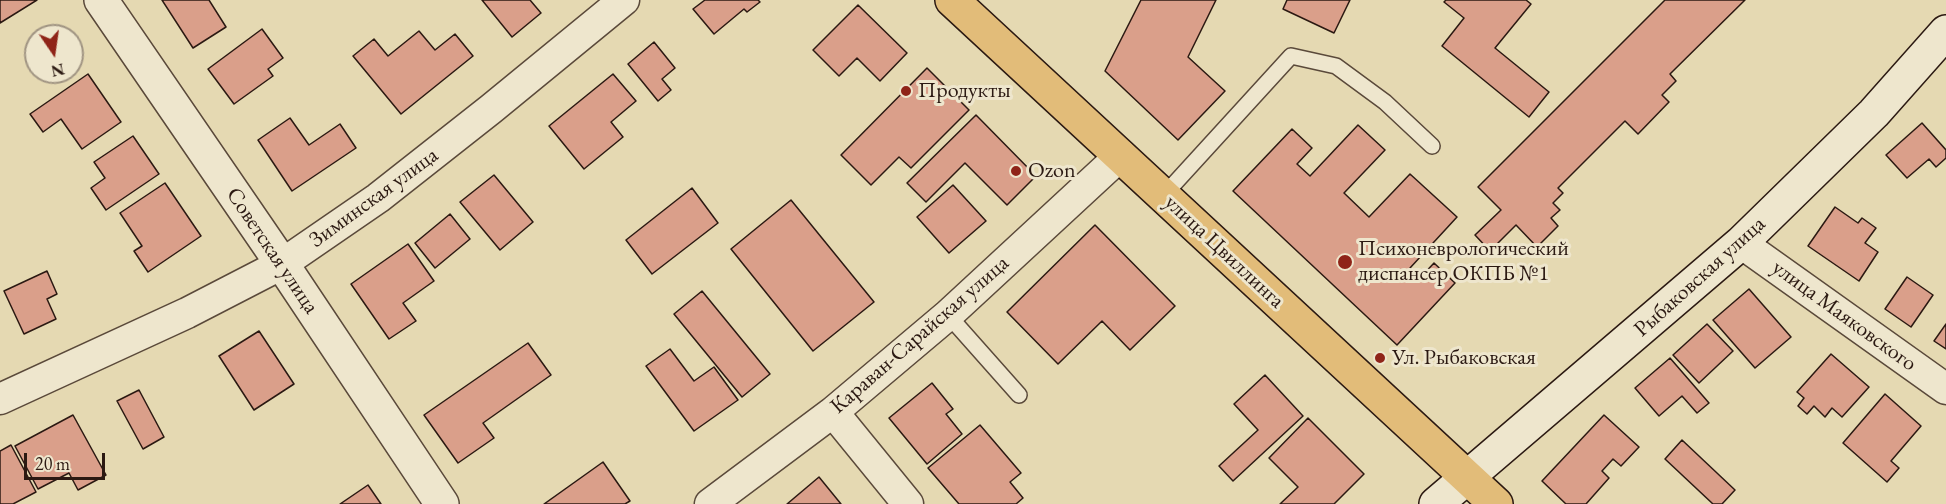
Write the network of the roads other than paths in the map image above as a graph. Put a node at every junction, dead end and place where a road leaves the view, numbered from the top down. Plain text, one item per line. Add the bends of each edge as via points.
1 (101, 0) edge
2 (624, 0) edge
3 (952, 0) edge
4 (1946, 32) edge
5 (1432, 146) dead end
6 (1120, 155) junction
7 (1164, 195) junction
8 (1742, 243) junction
9 (282, 264) junction
10 (948, 315) junction
11 (1946, 389) edge
12 (1019, 395) dead end
13 (0, 399) edge
14 (833, 412) junction
15 (1468, 478) junction
16 (442, 504) edge
17 (710, 504) edge
18 (908, 504) edge
19 (1436, 504) edge
20 (1496, 504) edge

1 - 9 main road, Советская улица
2 - 9 street, Зиминская улица via 378,198
3 - 6 main road, улица Цвиллинга
4 - 8 main road, Рыбаковская улица via 1874,113
5 - 7 lane via 1385,102 1336,66 1292,56
6 - 7 main road, улица Цвиллинга
6 - 10 street, Караван-Сарайская улица
7 - 15 main road, улица Цвиллинга
8 - 11 street, улица Маяковского
8 - 15 main road, Рыбаковская улица
9 - 13 street, Зиминская улица via 188,313
9 - 16 main road, Советская улица
10 - 12 lane
10 - 14 street, Караван-Сарайская улица
14 - 17 street, Караван-Сарайская улица
14 - 18 street
15 - 19 main road, Рыбаковская улица
15 - 20 main road, улица Цвиллинга

